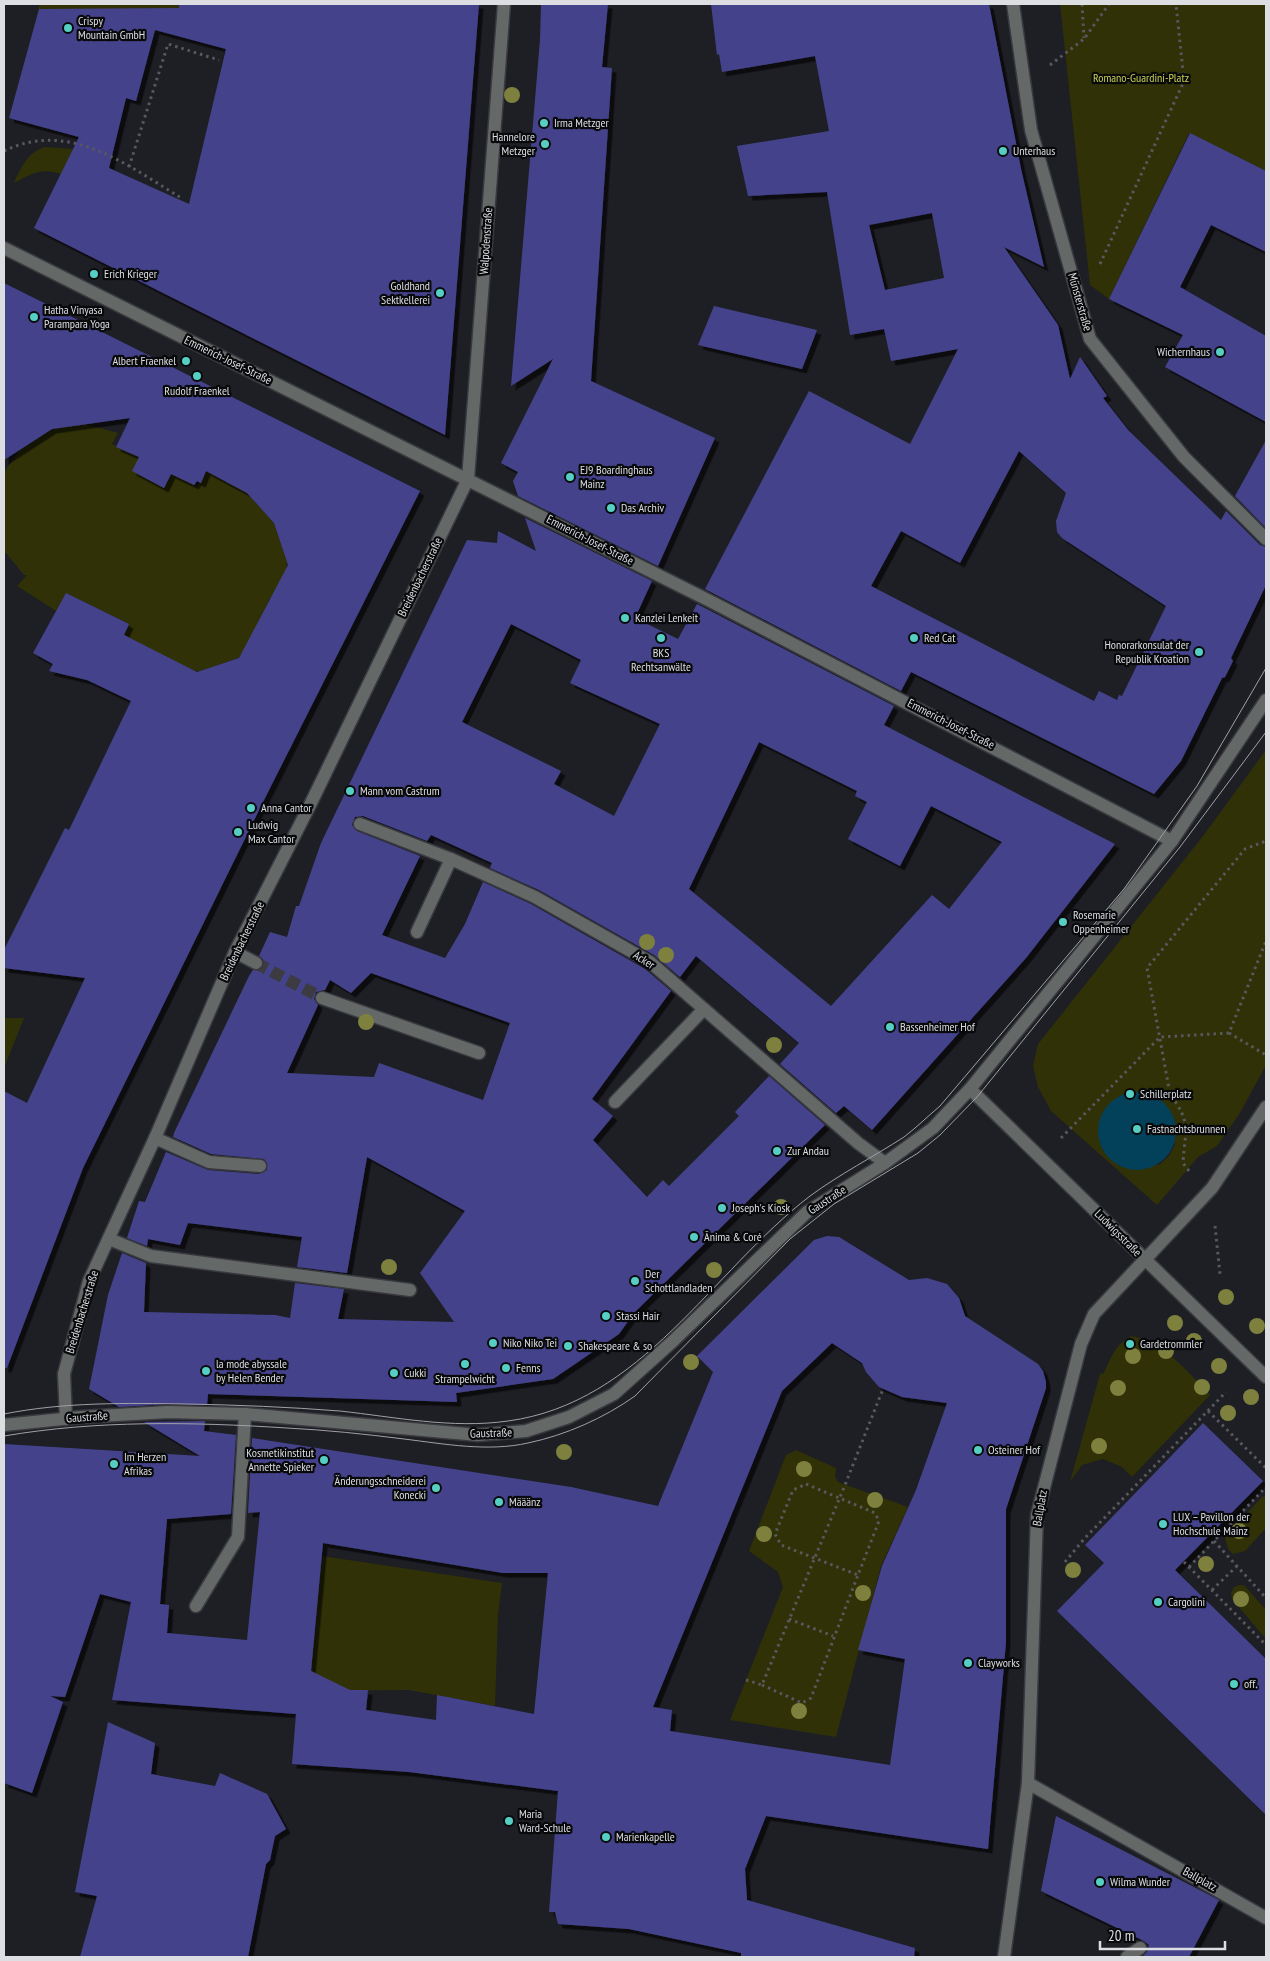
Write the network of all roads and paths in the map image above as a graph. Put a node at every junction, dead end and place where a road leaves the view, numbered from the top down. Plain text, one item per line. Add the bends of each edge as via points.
1 (504, 4) edge
2 (1013, 4) edge
3 (1082, 4) edge
4 (1109, 4) edge
5 (1176, 4) edge
6 (1084, 39) junction
7 (219, 60) dead end
8 (1024, 85) junction
9 (4, 151) edge
10 (129, 167) junction
11 (183, 200) dead end
12 (4, 248) edge
13 (1080, 306) junction
14 (468, 479) junction
15 (1266, 539) edge
16 (1266, 700) edge
17 (360, 824) dead end
18 (1172, 841) junction
19 (1266, 841) edge
20 (450, 859) junction
21 (417, 932) dead end
22 (1266, 941) edge
23 (235, 952) junction
24 (256, 962) tunnel mouth
25 (322, 998) tunnel mouth
26 (704, 1009) junction
27 (1229, 1033) junction
28 (1160, 1037) junction
29 (479, 1053) dead end
30 (1266, 1055) edge
31 (970, 1089) junction
32 (615, 1102) dead end
33 (1266, 1107) edge
34 (1262, 1126) edge
35 (155, 1138) junction
36 (1041, 1158) junction
37 (885, 1163) junction
38 (260, 1166) dead end
39 (1212, 1188) junction
40 (109, 1239) junction
41 (1146, 1261) junction
42 (1220, 1274) dead end
43 (410, 1290) dead end
44 (1266, 1377) edge
45 (883, 1389) dead end
46 (1226, 1392) dead end
47 (1208, 1411) junction
48 (245, 1414) junction
49 (66, 1419) junction
50 (4, 1425) edge
51 (1266, 1468) edge
52 (1266, 1487) edge
53 (840, 1497) junction
54 (1214, 1540) junction
55 (814, 1558) junction
56 (1184, 1562) dead end
57 (1238, 1566) junction
58 (1189, 1567) junction
59 (858, 1575) junction
60 (1212, 1590) junction
61 (1265, 1593) edge
62 (1266, 1598) edge
63 (1034, 1599) junction
64 (196, 1606) dead end
65 (789, 1619) junction
66 (833, 1636) junction
67 (1266, 1645) edge
68 (746, 1680) dead end
69 (762, 1685) junction
70 (1028, 1783) junction
71 (1266, 1918) edge
72 (1140, 1948) dead end
73 (1004, 1957) edge
74 (1127, 1957) edge

1 - 14 street, Walpodenstraße
2 - 8 street, Münsterstraße
3 - 6 path
4 - 6 path
5 - 13 path via 1184,81
6 - 8 path
7 - 10 path via 168,44
8 - 13 street, Münsterstraße via 1032,130
9 - 10 path via 33,140 52,139 74,142
10 - 11 path
12 - 14 street, Emmerich-Josef-Straße
13 - 15 street, Münsterstraße via 1090,339 1178,450
14 - 18 street, Emmerich-Josef-Straße
14 - 23 street, Breidenbacherstraße
16 - 18 street
17 - 20 street, Acker
18 - 31 street
19 - 28 path via 1245,849 1147,968
20 - 21 street
20 - 26 street, Acker via 535,897 650,962
22 - 27 path
23 - 24 street
23 - 35 street, Breidenbacherstraße
25 - 29 street
26 - 32 street
26 - 37 street, Acker
27 - 28 path
27 - 30 path
28 - 36 path
28 - 39 path via 1170,1094 1186,1122 1183,1163 1187,1170
31 - 36 street, Ludwigsstraße
31 - 37 street via 933,1128
33 - 34 street
34 - 39 street
35 - 38 street via 210,1162
35 - 40 street, Breidenbacherstraße
36 - 41 street, Ludwigsstraße
37 - 48 street, Gaustraße via 807,1212 614,1394 569,1417 526,1431 478,1435
39 - 41 street
39 - 42 path
40 - 43 street via 151,1256
40 - 49 street, Breidenbacherstraße via 89,1281 64,1374
41 - 44 street, Ludwigsstraße
41 - 63 street, Ballplatz via 1094,1314 1081,1344 1037,1515
45 - 53 path
46 - 47 path
47 - 51 path
47 - 63 path via 1084,1539
48 - 49 street, Gaustraße via 168,1412
48 - 64 street via 238,1537
49 - 50 street, Gaustraße
52 - 54 path
53 - 55 path
53 - 55 path via 806,1484 793,1490 775,1534 781,1545
53 - 59 path via 875,1513 879,1521
54 - 57 path
54 - 58 path
55 - 59 path
55 - 65 path
56 - 58 path
57 - 60 path
57 - 61 path
58 - 60 path
59 - 66 path
60 - 67 path
61 - 62 path
63 - 70 street, Ballplatz
65 - 66 path
65 - 69 path
66 - 69 path via 811,1698 802,1703
68 - 69 path
70 - 71 street, Ballplatz
70 - 73 street, Ballplatz
72 - 74 street

